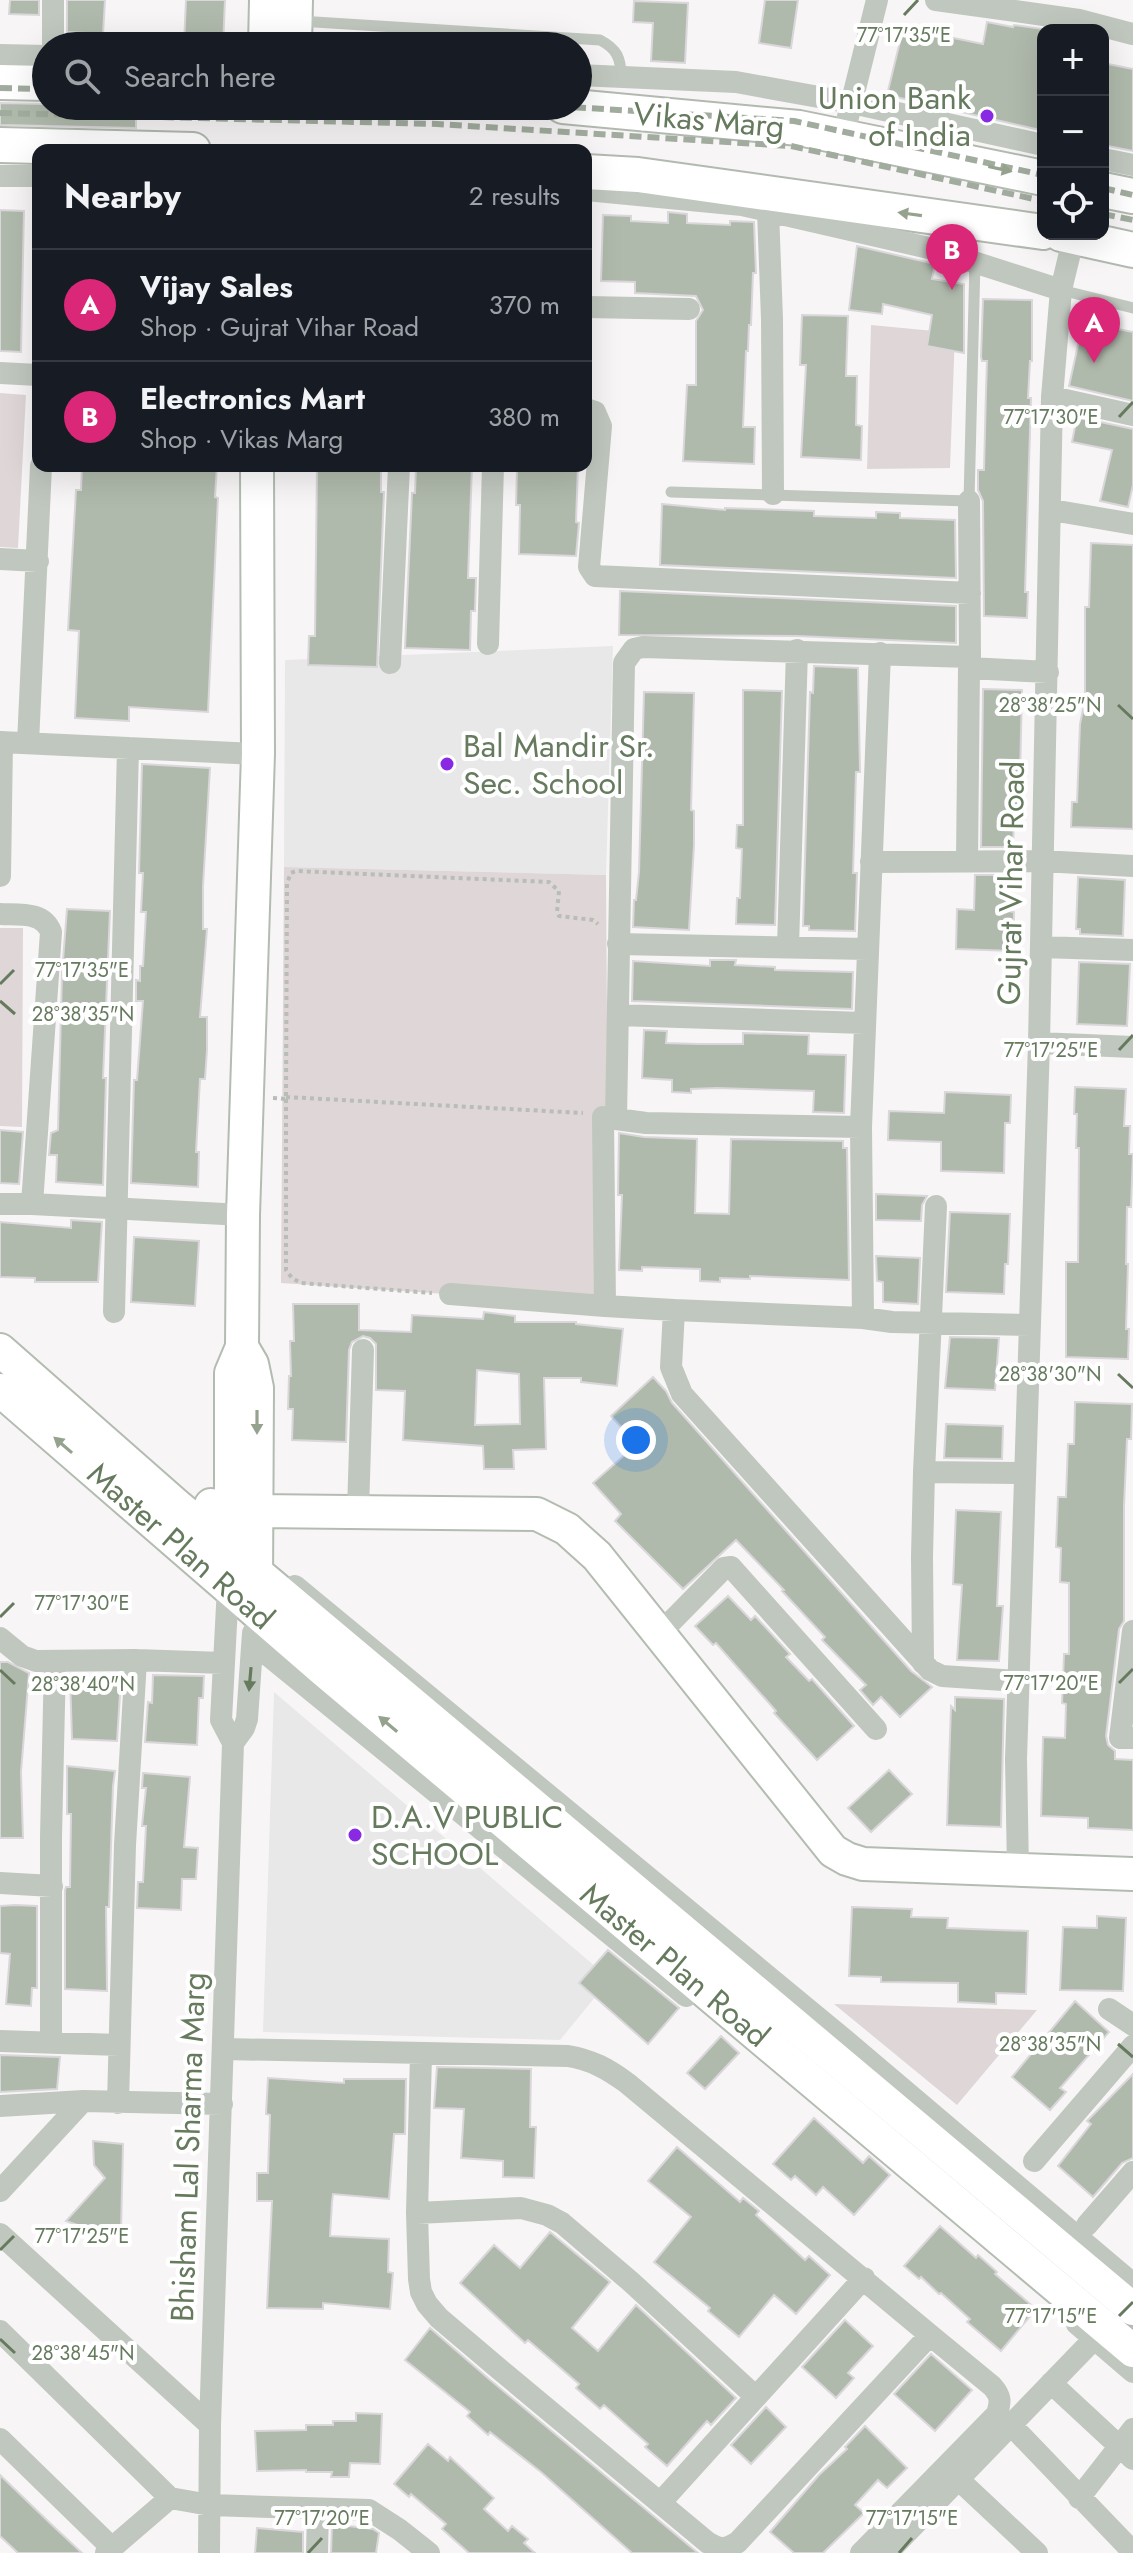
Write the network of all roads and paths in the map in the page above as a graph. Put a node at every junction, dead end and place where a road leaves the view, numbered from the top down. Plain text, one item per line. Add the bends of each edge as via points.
1 (53, 0) edge
2 (266, 0) edge
3 (877, 0) edge
4 (936, 0) edge
5 (1082, 10) edge
6 (296, 22) edge
7 (53, 32) edge
8 (265, 32) edge
9 (465, 32) edge
10 (1133, 34) edge
11 (592, 40) edge
12 (0, 55) edge
13 (32, 56) edge
14 (592, 76) edge
15 (621, 77) junction
16 (0, 82) edge
17 (32, 83) edge
18 (852, 103) junction
19 (592, 109) edge
20 (843, 137) junction
21 (1037, 144) edge
22 (0, 145) edge
23 (32, 146) edge
24 (1109, 160) edge
25 (1133, 165) edge
26 (592, 172) edge
27 (0, 176) edge
28 (32, 176) edge
29 (1037, 177) edge
30 (592, 191) edge
31 (1109, 191) edge
32 (1133, 196) edge
33 (768, 211) junction
34 (1037, 231) edge
35 (1059, 240) edge
36 (1087, 240) edge
37 (1133, 250) edge
38 (975, 261) junction
39 (1061, 290) junction
40 (592, 307) edge
41 (1133, 308) edge
42 (689, 309) dead end
43 (0, 373) edge
44 (32, 375) edge
45 (1052, 397) junction
46 (592, 411) edge
47 (1133, 415) edge
48 (41, 472) edge
49 (257, 472) edge
50 (399, 472) edge
51 (493, 472) edge
52 (671, 492) dead end
53 (773, 494) junction
54 (969, 501) junction
55 (1052, 510) junction
56 (1133, 524) edge
57 (0, 559) edge
58 (38, 561) junction
59 (970, 593) junction
60 (488, 644) dead end
61 (797, 650) junction
62 (880, 653) junction
63 (970, 662) junction
64 (390, 663) dead end
65 (1048, 672) junction
66 (1, 742) edge
67 (28, 743) junction
68 (128, 748) junction
69 (258, 754) junction
70 (0, 830) edge
71 (967, 861) junction
72 (1042, 861) junction
73 (871, 862) junction
74 (1133, 866) edge
75 (0, 876) edge
76 (0, 914) edge
77 (600, 929) dead end
78 (618, 944) junction
79 (788, 947) junction
80 (1041, 947) junction
81 (868, 949) junction
82 (1133, 950) edge
83 (618, 1015) junction
84 (865, 1023) junction
85 (1039, 1043) junction
86 (1133, 1047) edge
87 (247, 1097) junction
88 (286, 1098) junction
89 (610, 1118) junction
90 (861, 1127) junction
91 (0, 1204) edge
92 (32, 1204) junction
93 (936, 1206) dead end
94 (117, 1207) junction
95 (243, 1215) junction
96 (450, 1294) joint
97 (605, 1306) junction
98 (674, 1310) junction
99 (114, 1312) dead end
100 (863, 1318) junction
101 (929, 1323) junction
102 (1030, 1325) junction
103 (0, 1350) edge
104 (363, 1350) dead end
105 (0, 1390) edge
106 (924, 1472) junction
107 (1025, 1473) junction
108 (175, 1504) junction
109 (244, 1508) junction
110 (358, 1511) junction
111 (247, 1558) junction
112 (228, 1587) junction
113 (255, 1610) junction
114 (1133, 1631) edge
115 (659, 1634) junction
116 (0, 1638) edge
117 (253, 1643) junction
118 (1131, 1659) edge
119 (136, 1660) junction
120 (55, 1661) junction
121 (223, 1663) junction
122 (923, 1663) junction
123 (1019, 1681) junction
124 (876, 1729) dead end
125 (1133, 1738) edge
126 (233, 1743) junction
127 (1018, 1870) junction
128 (1133, 1874) edge
129 (0, 1883) edge
130 (52, 1886) junction
131 (1109, 2009) dead end
132 (1133, 2025) edge
133 (0, 2041) edge
134 (51, 2042) junction
135 (119, 2045) junction
136 (1133, 2046) edge
137 (224, 2049) junction
138 (421, 2054) junction
139 (83, 2101) junction
140 (118, 2103) junction
141 (222, 2104) junction
142 (0, 2106) edge
143 (1034, 2161) dead end
144 (1133, 2172) edge
145 (0, 2191) edge
146 (417, 2213) junction
147 (1087, 2225) dead end
148 (0, 2234) edge
149 (864, 2278) junction
150 (1133, 2284) edge
151 (1133, 2309) edge
152 (0, 2331) edge
153 (930, 2335) junction
154 (1094, 2339) junction
155 (1133, 2351) edge
156 (1133, 2372) edge
157 (1051, 2383) junction
158 (756, 2397) junction
159 (210, 2425) junction
160 (1011, 2425) junction
161 (0, 2439) edge
162 (1128, 2445) edge
163 (958, 2479) junction
164 (170, 2498) junction
165 (1079, 2498) junction
166 (660, 2503) junction
167 (210, 2505) junction
168 (318, 2509) junction
169 (400, 2530) junction
170 (109, 2551) edge
171 (1133, 2552) edge
172 (209, 2553) edge
173 (317, 2553) edge
174 (399, 2553) edge
175 (429, 2553) edge
176 (861, 2553) edge
177 (887, 2553) edge
178 (1037, 2553) edge

1 - 7 street
2 - 8 main road
3 - 18 street
4 - 5 street
5 - 10 street
6 - 9 lane
11 - 15 lane via 616,52
12 - 13 street
14 - 15 street
15 - 18 street via 736,82
16 - 17 main road
18 - 20 street
18 - 21 street
19 - 20 main road, Vikas Marg via 799,128
20 -> 29 main road, Vikas Marg
22 - 23 main road
24 - 25 street
34 -> 26 main road, Vikas Marg
27 - 28 street
30 - 33 street
31 - 32 main road
33 - 38 street
33 - 53 street
35 - 39 street, Gujrat Vihar Road
36 - 37 main road, Vikas Marg
38 - 39 street
38 - 54 lane
39 - 41 lane
39 - 45 street, Gujrat Vihar Road
40 - 42 street
43 - 44 street
45 - 47 street
45 - 55 street, Gujrat Vihar Road
46 - 59 street via 601,426 589,567 595,576
48 - 58 street
49 - 69 main road
50 - 64 street
51 - 60 street
52 - 53 lane
53 - 54 lane
54 - 59 street
55 - 56 street
55 - 65 street, Gujrat Vihar Road
57 - 58 street
58 - 67 street
59 - 63 street
61 - 62 street
61 - 78 street via 643,647 628,656
61 - 79 street
62 - 63 street
62 - 73 street
63 - 65 street
63 - 71 street
65 - 72 street, Gujrat Vihar Road
66 - 67 street
66 - 70 street
67 - 68 street
68 - 69 street
68 - 94 street
69 - 87 main road
70 - 75 street
71 - 72 street
71 - 73 street
72 - 74 street
72 - 80 street, Gujrat Vihar Road
73 - 81 street
76 - 92 street via 35,916 51,932
77 - 88 path via 593,920 559,916 559,891 549,882 291,873
78 - 79 street
78 - 83 street
79 - 81 street
80 - 82 street
80 - 85 street, Gujrat Vihar Road
81 - 84 street
83 - 84 street
83 - 89 street
84 - 90 street
85 - 86 street
85 - 102 street, Gujrat Vihar Road
87 - 88 path
87 - 95 main road
88 - 89 path
88 - 96 path via 286,1270 292,1278 301,1283
89 - 90 street
89 - 97 street
90 - 100 street
91 - 92 street
92 - 94 street
93 - 101 street
94 - 95 street
94 - 99 street
95 - 109 main road via 242,1347 231,1373
96 - 97 street
97 - 98 street
98 - 100 street
98 - 122 street via 671,1367 682,1394
100 - 101 street
101 - 102 street
101 - 106 street
102 - 107 street, Gujrat Vihar Road
103 - 108 main road, Master Plan Road
104 - 110 street
112 -> 105 main road, Master Plan Road
106 - 107 street
106 - 122 street
107 - 123 street, Gujrat Vihar Road
108 - 109 main road
108 - 111 main road, Master Plan Road
109 - 110 main road
109 - 111 main road
110 - 115 main road via 537,1514 567,1529 597,1556
111 - 112 main road
111 - 113 main road
111 - 150 street via 335,1617
111 - 151 main road, Master Plan Road
112 - 113 main road, Master Plan Road
112 - 121 street, Bhisham Lal Sharma Marg
113 - 117 street, Bhisham Lal Sharma Marg
155 -> 113 main road, Master Plan Road
114 - 118 street
115 - 124 street via 724,1568 731,1567
115 - 127 main road via 833,1851 863,1864
116 - 120 street via 22,1656
117 -> 126 street, Bhisham Lal Sharma Marg via 247,1719
117 - 154 street via 780,2072
118 - 125 street via 1120,1738
119 - 120 street
119 - 121 street
119 - 135 street
120 - 130 street
121 - 126 street, Bhisham Lal Sharma Marg via 221,1720
122 - 123 street via 942,1676
123 - 127 street, Gujrat Vihar Road
126 - 137 street, Bhisham Lal Sharma Marg
127 - 128 main road
129 - 130 street
130 - 134 street
131 - 132 street
133 - 134 street
134 - 135 street
135 - 140 street
136 - 143 street
137 - 138 street
137 - 141 street, Bhisham Lal Sharma Marg
138 - 146 street
138 - 149 street via 568,2056 606,2068
139 - 140 street
139 - 142 street
139 - 145 street
140 - 141 street
141 - 159 street, Bhisham Lal Sharma Marg
144 - 147 street
146 - 158 street via 521,2208 562,2223
146 - 166 street via 419,2279 427,2304
148 - 159 street
149 - 153 street
149 - 158 street
152 - 164 street
153 - 166 street via 729,2548 717,2549
153 - 176 street via 992,2386 1001,2403 997,2414
154 - 156 street
154 - 157 street
157 - 160 street
157 - 162 street
158 - 166 street
159 - 167 street, Bhisham Lal Sharma Marg
160 - 163 street
160 - 165 street
161 - 170 street
162 - 165 street
163 - 177 street
163 - 178 street
164 - 167 street
164 - 170 street
165 - 171 street
167 - 168 street
167 - 172 street, Bhisham Lal Sharma Marg
168 - 169 street via 369,2510
168 - 173 street
169 - 174 street
169 - 175 street

